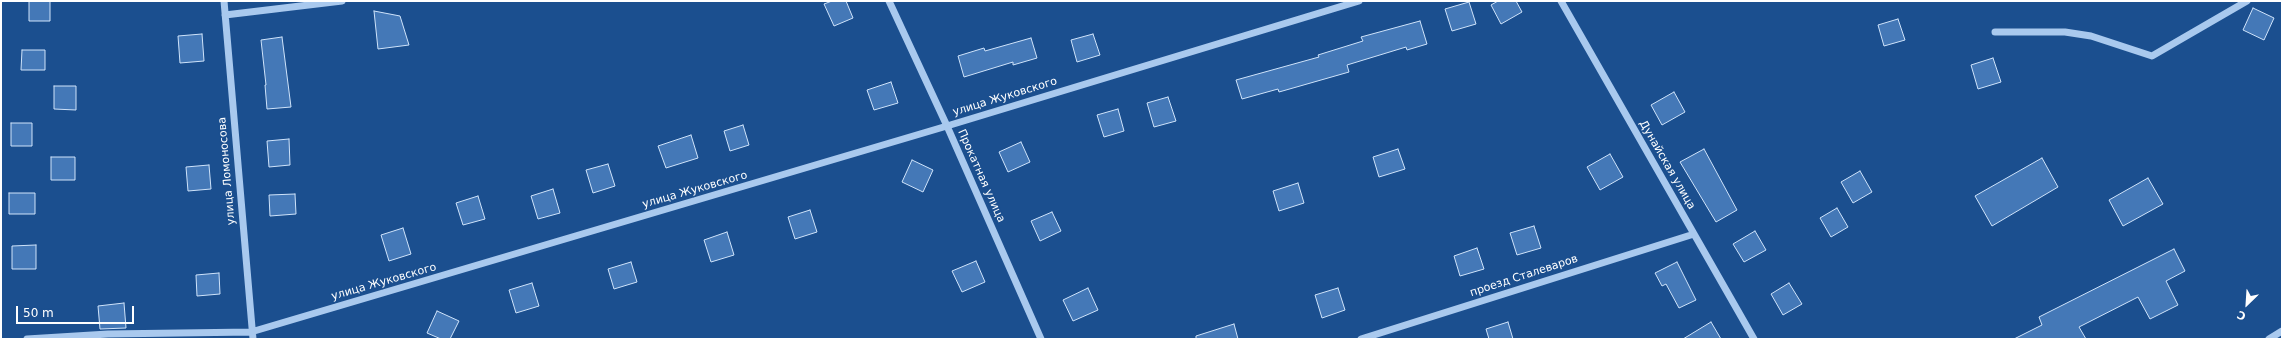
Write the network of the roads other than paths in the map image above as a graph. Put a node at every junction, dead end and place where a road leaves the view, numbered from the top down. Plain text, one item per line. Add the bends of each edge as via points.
1 (224, 1) edge
2 (342, 1) edge
3 (889, 1) edge
4 (1359, 1) edge
5 (1561, 1) edge
6 (2247, 1) edge
7 (225, 15) junction
8 (1995, 32) dead end
9 (948, 126) junction
10 (1694, 234) junction
11 (2282, 331) edge
12 (252, 336) edge
13 (27, 339) edge
14 (1041, 339) edge
15 (1361, 339) edge
16 (1754, 339) edge
17 (2269, 339) edge

1 - 7 street, улица Ломоносова
2 - 7 street
3 - 9 street, Прокатная улица
4 - 9 street, улица Жуковского
5 - 10 street, Дунайская улица
6 - 8 street via 2152,56 2091,36 2065,32
7 - 12 street, улица Ломоносова
9 - 12 street, улица Жуковского
9 - 14 street, Прокатная улица
10 - 15 street, проезд Сталеваров
10 - 16 street, Дунайская улица
11 - 17 street
12 - 13 street, улица Жуковского via 108,334

